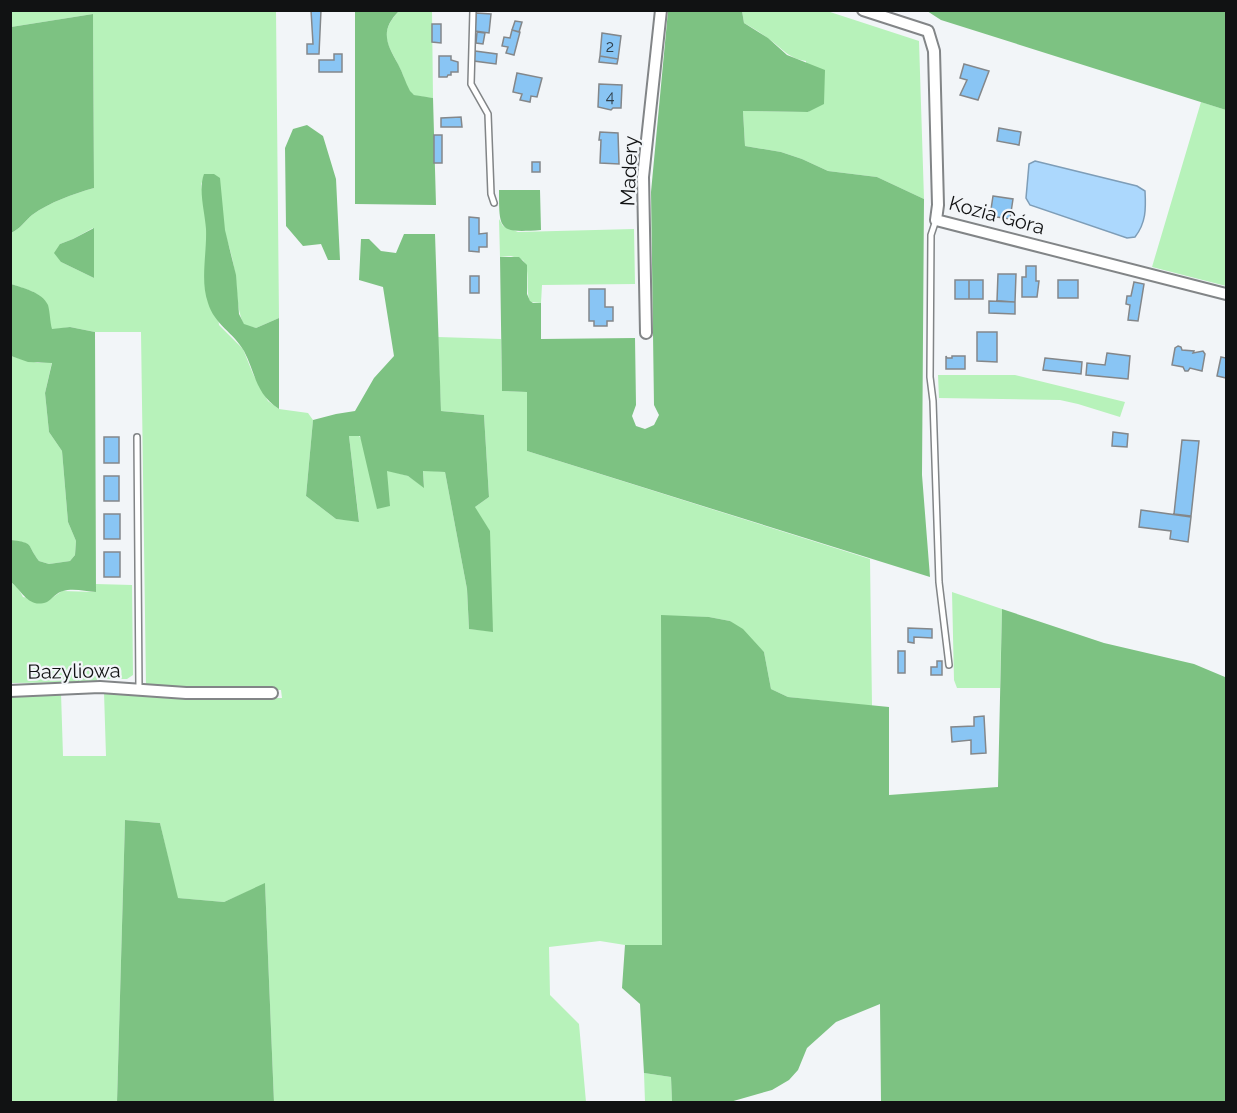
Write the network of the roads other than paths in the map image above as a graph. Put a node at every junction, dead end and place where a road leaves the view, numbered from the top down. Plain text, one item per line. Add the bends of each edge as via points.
1 (473, 10) edge
2 (661, 10) edge
3 (863, 10) edge
4 (494, 203) dead end
5 (936, 220) junction
6 (1227, 294) edge
7 (646, 333) dead end
8 (137, 437) dead end
9 (949, 665) dead end
10 (139, 689) junction
11 (10, 691) edge
12 (272, 693) dead end

1 - 4 lane via 471,84 488,114
2 - 7 street, Madery via 643,177
3 - 5 street, Kozia Góra via 928,31 931,37
5 - 6 street, Kozia Góra
5 - 9 lane via 932,235 930,377 939,582
8 - 10 lane
10 - 11 street, Bazyliowa
10 - 12 street, Bazyliowa

